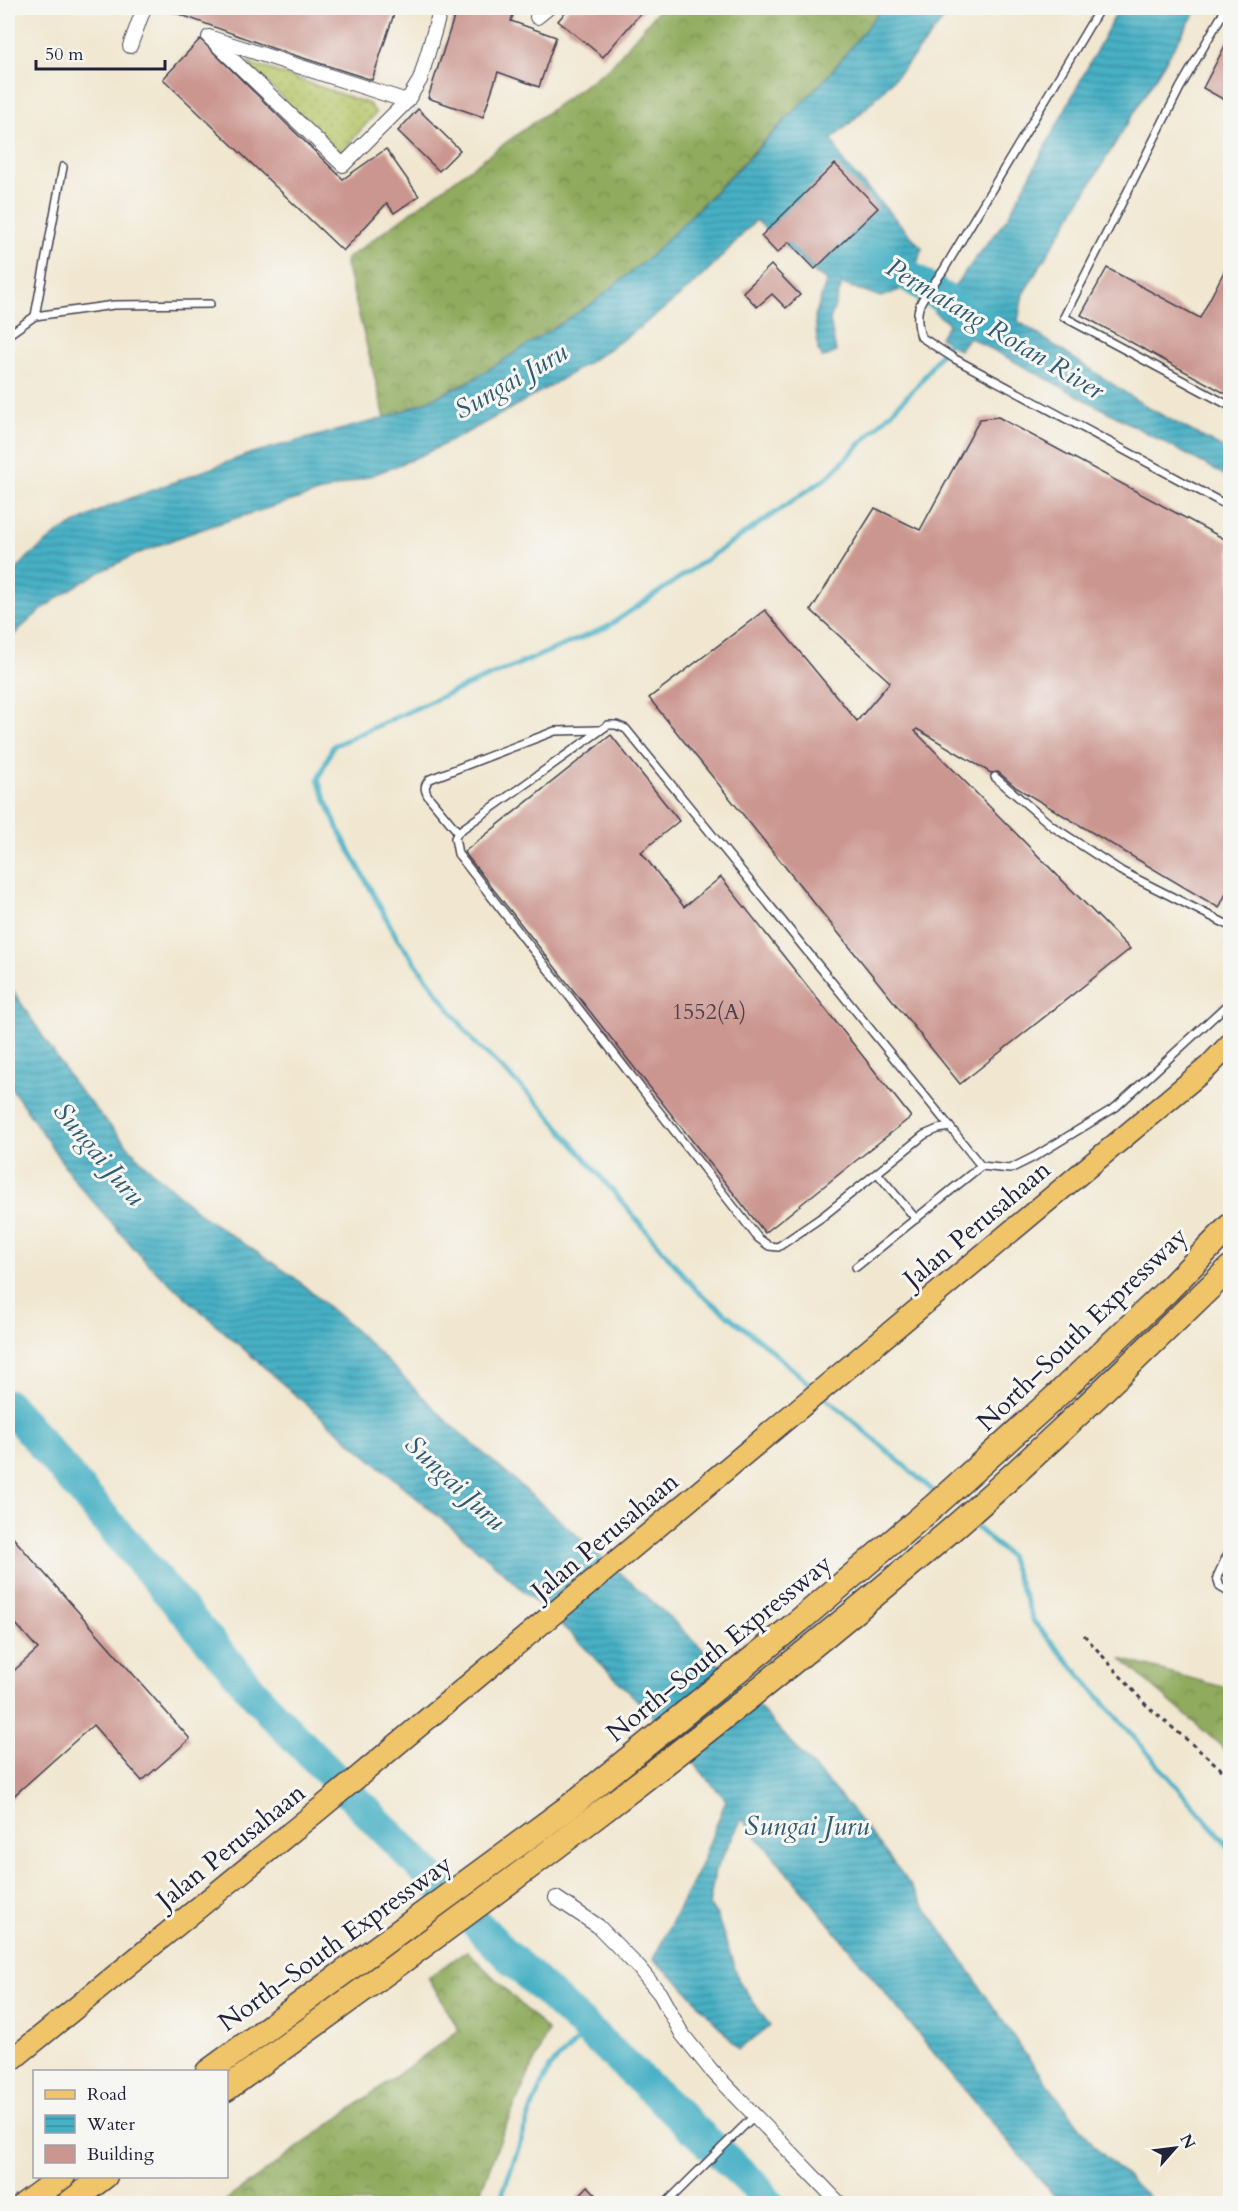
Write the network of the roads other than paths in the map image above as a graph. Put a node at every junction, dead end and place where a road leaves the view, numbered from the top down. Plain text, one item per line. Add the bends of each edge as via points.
1 (144, 8) edge
2 (441, 8) edge
3 (539, 8) edge
4 (548, 8) edge
5 (1100, 8) edge
6 (1226, 8) edge
7 (130, 46) dead end
8 (407, 100) junction
9 (63, 167) dead end
10 (210, 304) dead end
11 (35, 316) junction
12 (8, 335) edge
13 (1230, 406) edge
14 (1230, 507) edge
15 (600, 730) junction
16 (995, 777) dead end
17 (458, 832) junction
18 (1230, 926) edge
19 (1230, 1002) edge
20 (1230, 1044) edge
21 (950, 1127) junction
22 (981, 1166) junction
23 (878, 1174) junction
24 (916, 1219) junction
25 (1230, 1226) edge
26 (856, 1267) dead end
27 (1230, 1268) edge
28 (1230, 1550) edge
29 (1230, 1593) edge
30 (556, 1899) dead end
31 (8, 2063) edge
32 (211, 2070) edge
33 (228, 2088) edge
34 (754, 2116) junction
35 (60, 2178) edge
36 (102, 2178) edge
37 (25, 2204) edge
38 (68, 2204) edge
39 (665, 2204) edge
40 (840, 2204) edge

1 - 7 street
2 - 8 street via 420,80
3 - 4 street via 537,16
5 - 14 lane via 920,303 915,320 921,337 956,359
6 - 13 lane via 1180,88 1064,317
8 - 8 street via 343,165 209,37 264,55
9 - 11 lane
10 - 11 lane via 114,305
11 - 12 lane
15 - 17 lane
15 - 17 lane via 555,731 430,779 425,789 428,796
15 - 21 lane via 608,725 626,729
16 - 18 lane via 1052,826 1121,871
17 - 23 lane via 458,854 758,1238 778,1247
19 - 22 lane via 1116,1107 1010,1169
20 - 31 main road, Jalan Perusahaan via 1209,1066 322,1807
21 - 22 lane
21 - 23 lane via 924,1135
22 - 24 lane
23 - 24 lane
24 - 26 lane
25 - 32 highway, North–South Expressway via 1167,1291 962,1482 799,1621 569,1807
27 - 33 highway via 1071,1422 952,1529 817,1641 497,1892
28 - 29 lane via 1217,1577 1220,1587
30 - 34 street via 598,1926 639,1968 660,1994 682,2034
34 - 39 lane
34 - 40 street
35 - 37 highway
36 - 38 highway

